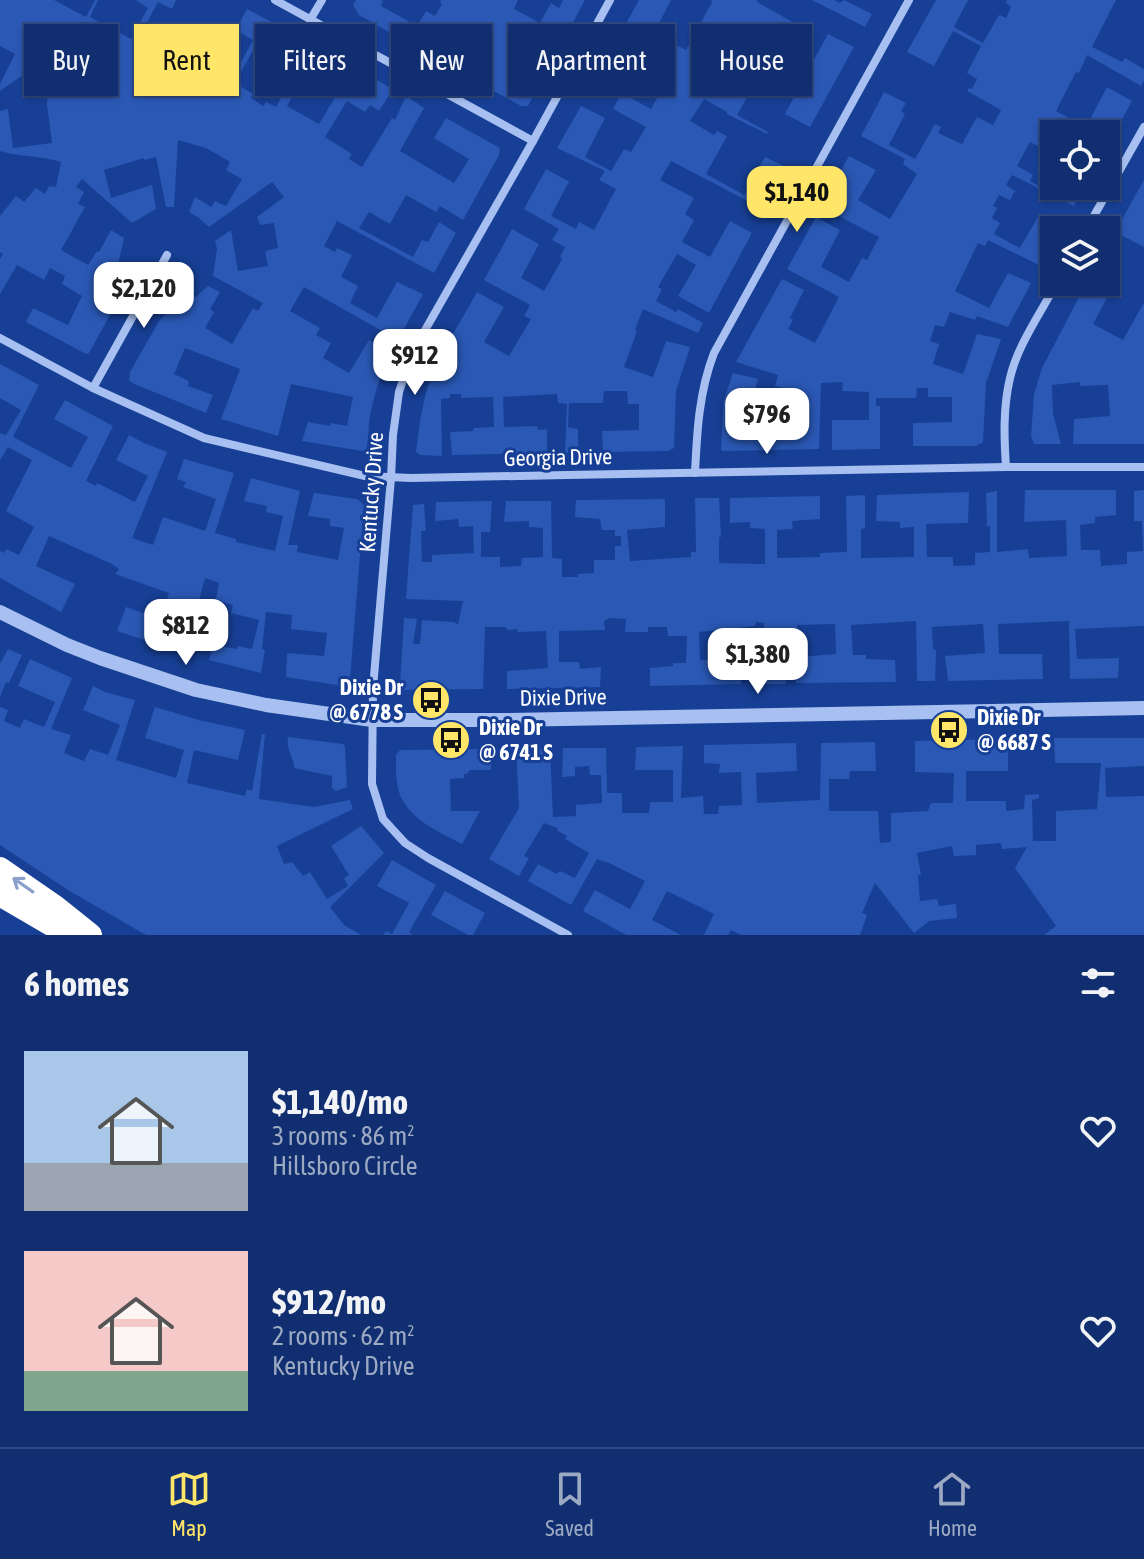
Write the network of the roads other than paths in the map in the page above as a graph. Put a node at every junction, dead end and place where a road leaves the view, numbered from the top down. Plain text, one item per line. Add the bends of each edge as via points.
1 (275, 0) edge
2 (322, 0) edge
3 (610, 0) edge
4 (909, 0) edge
5 (310, 20) junction
6 (1144, 127) edge
7 (533, 141) junction
8 (1094, 216) edge
9 (167, 255) dead end
10 (1049, 296) edge
11 (0, 338) edge
12 (93, 388) junction
13 (1006, 467) junction
14 (1144, 467) edge
15 (695, 473) junction
16 (391, 478) junction
17 (0, 612) edge
18 (1144, 708) edge
19 (372, 720) junction
20 (0, 869) edge
21 (0, 894) edge
22 (70, 935) edge
23 (90, 935) edge
24 (568, 935) edge

1 - 5 street
2 - 5 street
3 - 7 street, Kentucky Drive
4 - 15 street via 714,353 699,408
5 - 7 street
6 - 8 street
7 - 16 street, Kentucky Drive via 412,353 395,415
9 - 12 street
10 - 13 street via 1010,376 1004,413
11 - 12 street, Georgia Drive
12 - 16 street, Georgia Drive via 204,438
13 - 14 street, Georgia Drive
13 - 15 street, Georgia Drive
15 - 16 street, Georgia Drive
16 - 19 street, Kentucky Drive
17 - 19 street, Dixie Drive via 100,658 196,690
18 - 19 street, Dixie Drive
19 - 24 street, Kentucky Drive via 372,784 383,819 393,830 428,858
23 -> 20 highway
21 - 22 highway

